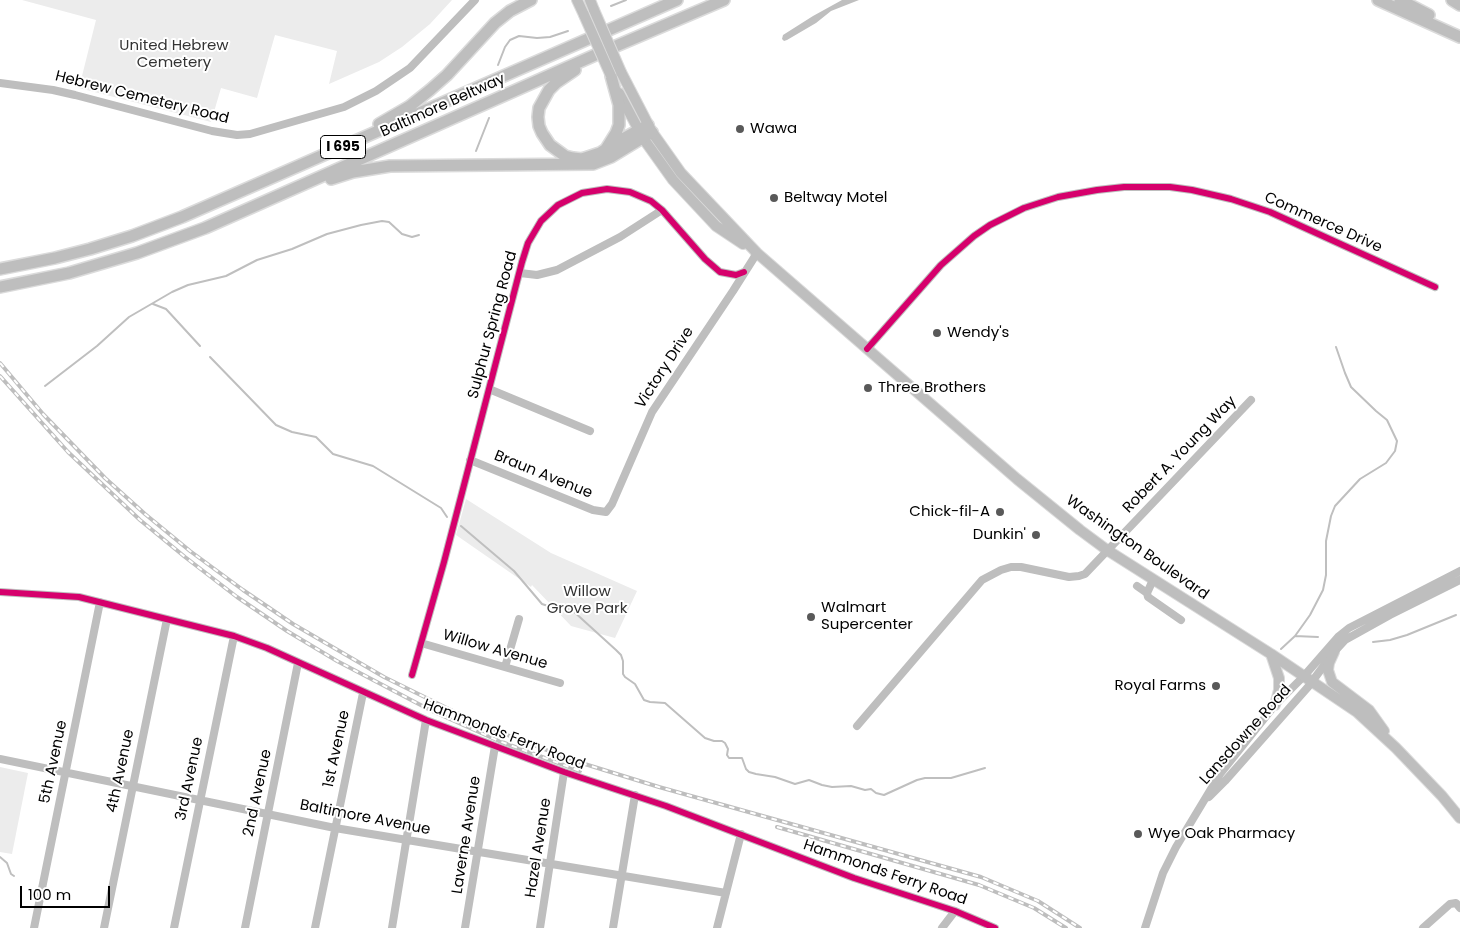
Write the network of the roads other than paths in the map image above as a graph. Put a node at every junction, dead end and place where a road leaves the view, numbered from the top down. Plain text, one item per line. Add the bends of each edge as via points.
1 (475, 0) edge
2 (516, 0) edge
3 (532, 0) edge
4 (577, 0) edge
5 (590, 0) edge
6 (677, 0) edge
7 (724, 0) edge
8 (1378, 0) edge
9 (1400, 0) edge
10 (1452, 0) edge
11 (1460, 5) edge
12 (495, 23) junction
13 (1460, 31) edge
14 (1460, 37) edge
15 (602, 52) junction
16 (616, 74) junction
17 (0, 83) edge
18 (645, 131) junction
19 (606, 149) junction
20 (320, 158) junction
21 (277, 196) junction
22 (662, 210) junction
23 (757, 253) junction
24 (0, 269) edge
25 (744, 272) junction
26 (520, 273) junction
27 (0, 287) edge
28 (1435, 287) dead end
29 (867, 348) junction
30 (489, 389) junction
31 (1251, 400) dead end
32 (590, 431) dead end
33 (470, 460) junction
34 (606, 512) joint
35 (1107, 550) junction
36 (1460, 571) edge
37 (1153, 580) junction
38 (1460, 580) edge
39 (1137, 586) dead end
40 (0, 592) edge
41 (1147, 593) junction
42 (100, 602) junction
43 (167, 619) junction
44 (519, 619) dead end
45 (1181, 620) dead end
46 (234, 636) junction
47 (421, 643) junction
48 (1334, 652) junction
49 (1271, 654) junction
50 (298, 663) junction
51 (505, 667) junction
52 (412, 675) dead end
53 (1308, 679) junction
54 (560, 683) dead end
55 (363, 693) junction
56 (1276, 705) junction
57 (426, 720) junction
58 (857, 726) dead end
59 (495, 746) junction
60 (1396, 748) junction
61 (0, 759) edge
62 (564, 772) junction
63 (66, 773) junction
64 (132, 787) junction
65 (635, 795) junction
66 (200, 800) junction
67 (1201, 806) junction
68 (267, 814) junction
69 (1460, 818) edge
70 (335, 828) junction
71 (741, 834) junction
72 (406, 841) junction
73 (478, 852) junction
74 (550, 864) junction
75 (622, 876) junction
76 (726, 893) junction
77 (1460, 908) edge
78 (955, 911) junction
79 (34, 928) edge
80 (104, 928) edge
81 (174, 928) edge
82 (244, 928) edge
83 (315, 928) edge
84 (392, 928) edge
85 (465, 928) edge
86 (540, 928) edge
87 (613, 928) edge
88 (717, 928) edge
89 (942, 928) edge
90 (995, 928) edge
91 (1144, 928) edge
92 (1423, 928) edge

1 - 17 street, Hebrew Cemetery Road via 410,68 376,91 344,107 250,134 212,130 53,90
2 - 12 highway
3 - 12 highway
4 - 16 main road, Washington Boulevard, bridge
5 - 16 main road, Washington Boulevard, bridge
6 - 20 highway, Baltimore Beltway / I 695
7 - 15 highway, Baltimore Beltway / I 695
8 - 14 highway
9 - 13 highway
10 - 11 highway
12 - 20 highway via 446,75 410,106
15 - 19 highway via 549,90 538,117 545,139 554,150 565,156 582,159
15 - 21 highway, Baltimore Beltway / I 695
16 - 18 main road, Washington Boulevard
16 - 19 highway via 619,125
18 - 19 highway
18 - 21 highway via 611,157 593,164 390,166 353,172
18 - 23 main road, Washington Boulevard via 672,180 692,202 716,226
20 - 24 highway, Baltimore Beltway / I 695 via 132,236 56,258
21 - 27 highway, Baltimore Beltway / I 695 via 205,228 137,252 60,275
22 - 25 street, Sulphur Spring Road via 712,266 727,274
22 - 26 street via 620,237 557,270 537,275
22 - 26 street, Sulphur Spring Road via 651,201 619,190 595,190 568,199 541,221 528,243
23 - 25 street
23 - 29 main road, Washington Boulevard
25 - 34 street, Victory Drive via 652,412
26 - 30 street, Sulphur Spring Road
28 - 29 street, Commerce Drive via 1252,205 1170,187 1124,187 1058,197 1024,208 990,225 941,266
29 - 35 main road, Washington Boulevard via 1048,505
30 - 32 street
30 - 33 street, Sulphur Spring Road
31 - 35 street, Robert A. Young Way
33 - 34 street, Braun Avenue via 593,510
33 - 47 street, Sulphur Spring Road
35 - 37 main road, Washington Boulevard
35 - 58 street, Robert A. Young Way via 1085,574 1079,576 1069,578 1011,567 982,580
36 - 53 street via 1349,628 1339,636
37 - 41 street
37 - 49 main road, Washington Boulevard
38 - 48 street via 1345,640
39 - 41 street
40 - 42 street, Hammonds Ferry Road via 70,595
41 - 45 street via 1151,600
42 - 43 street, Hammonds Ferry Road
42 - 63 street, 5th Avenue
43 - 46 street, Hammonds Ferry Road
43 - 64 street, 4th Avenue
44 - 51 street
46 - 50 street, Hammonds Ferry Road
46 - 66 street, 3rd Avenue
47 - 51 street, Willow Avenue
47 - 52 street, Sulphur Spring Road
48 - 53 street
48 - 60 main road via 1328,670 1332,682 1369,710
49 - 53 main road, Washington Boulevard
49 - 56 main road via 1280,678
50 - 55 street, Hammonds Ferry Road
50 - 68 street, 2nd Avenue
51 - 54 street, Willow Avenue
53 - 56 street, Lansdowne Road
53 - 60 main road, Washington Boulevard via 1357,712
53 - 67 street, Lansdowne Road
55 - 57 street, Hammonds Ferry Road
55 - 70 street, 1st Avenue
56 - 67 street, Lansdowne Road via 1225,767
57 - 59 street, Hammonds Ferry Road
57 - 72 street
59 - 62 street, Hammonds Ferry Road
59 - 73 street, Laverne Avenue
60 - 69 main road, Washington Boulevard
61 - 63 street, Baltimore Avenue
62 - 65 street, Hammonds Ferry Road
62 - 74 street, Hazel Avenue
63 - 64 street, Baltimore Avenue
63 - 79 street, 5th Avenue
64 - 66 street, Baltimore Avenue
64 - 80 street, 4th Avenue
65 - 71 street, Hammonds Ferry Road
65 - 75 street
66 - 68 street, Baltimore Avenue
66 - 81 street, 3rd Avenue
67 - 91 street, Lansdowne Road via 1163,873
68 - 70 street, Baltimore Avenue
68 - 82 street, 2nd Avenue
70 - 72 street, Baltimore Avenue
70 - 83 street, 1st Avenue
71 - 76 street
71 - 78 street, Hammonds Ferry Road via 854,878
72 - 73 street, Baltimore Avenue
72 - 84 street
73 - 74 street, Baltimore Avenue
73 - 85 street, Laverne Avenue
74 - 75 street, Baltimore Avenue
74 - 86 street, Hazel Avenue
75 - 76 street, Baltimore Avenue
75 - 87 street
76 - 88 street
77 - 92 street via 1456,903 1450,904
78 - 89 street
78 - 90 street, Hammonds Ferry Road

